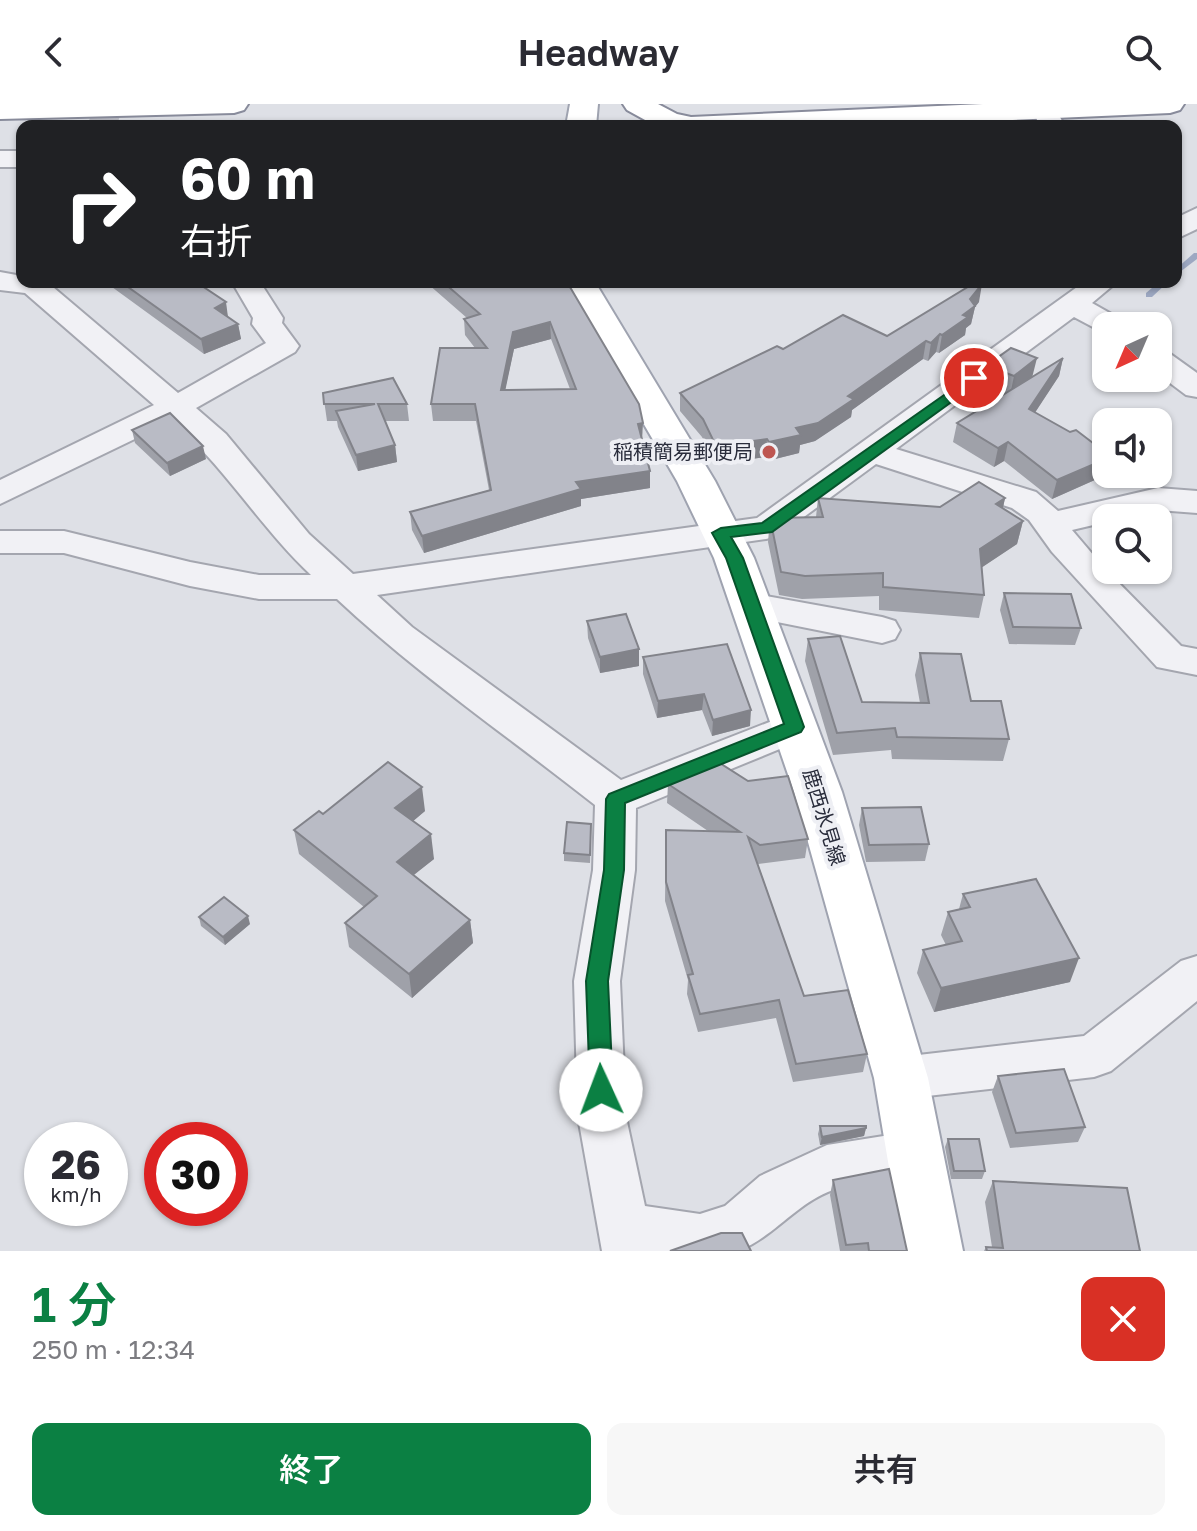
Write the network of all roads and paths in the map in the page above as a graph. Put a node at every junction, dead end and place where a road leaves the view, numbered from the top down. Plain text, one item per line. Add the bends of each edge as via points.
1 (234, 104) edge
2 (637, 104) edge
3 (1170, 104) edge
4 (0, 110) edge
5 (666, 120) edge
6 (821, 120) edge
7 (36, 288) edge
8 (250, 288) edge
9 (582, 288) edge
10 (1094, 288) edge
11 (1105, 312) edge
12 (1172, 369) edge
13 (1197, 388) edge
14 (175, 407) junction
15 (873, 452) junction
16 (0, 493) edge
17 (1197, 502) edge
18 (1049, 524) junction
19 (721, 533) junction
20 (0, 542) edge
21 (345, 587) junction
22 (750, 605) junction
23 (882, 630) dead end
24 (1197, 662) edge
25 (795, 727) junction
26 (616, 799) junction
27 (1197, 975) edge
28 (901, 1078) junction
29 (915, 1154) junction
30 (626, 1240) edge
31 (933, 1251) edge

1 - 4 main road
2 - 5 main road
3 - 6 main road
7 - 14 street
8 - 14 street via 284,346
9 - 19 main road, 鹿西氷見線
10 - 11 street
10 - 15 street
12 - 13 street
14 - 16 street
14 - 21 street via 215,441 297,542
15 - 18 street via 1013,496 1041,512
15 - 19 street via 766,528
17 - 18 street via 1158,499
18 - 24 street via 1170,658
19 - 21 street
19 - 22 main road, 鹿西氷見線
20 - 21 street via 64,542 259,587
21 - 26 street via 399,636
22 - 23 street
22 - 25 main road, 鹿西氷見線
25 - 26 street
25 - 28 main road, 鹿西氷見線
26 - 30 street via 614,870 597,981 602,1117
27 - 28 street via 1094,1056
28 - 29 main road, 鹿西氷見線
29 - 30 street via 827,1168 778,1193 740,1226 700,1239
29 - 31 main road, 鹿西氷見線

